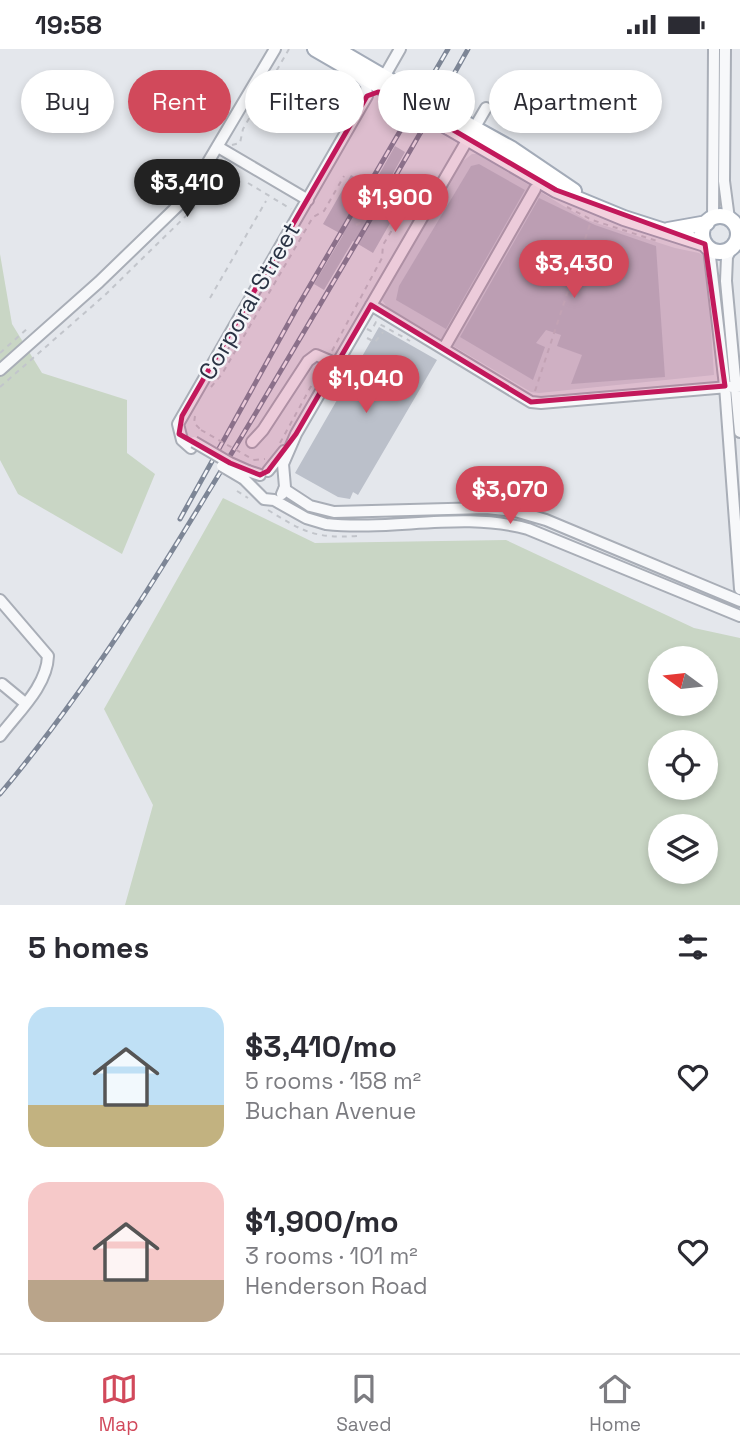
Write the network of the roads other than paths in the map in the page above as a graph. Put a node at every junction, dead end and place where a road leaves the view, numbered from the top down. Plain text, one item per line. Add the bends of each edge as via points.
1 (275, 49) edge
2 (315, 49) edge
3 (336, 49) edge
4 (401, 49) edge
5 (714, 49) edge
6 (724, 49) edge
7 (352, 70) edge
8 (388, 70) edge
9 (378, 74) edge
10 (364, 82) edge
11 (378, 92) edge
12 (367, 96) junction
13 (486, 108) dead end
14 (471, 134) junction
15 (218, 147) junction
16 (535, 189) dead end
17 (308, 200) junction
18 (710, 221) junction
19 (735, 225) edge
20 (666, 230) junction
21 (707, 246) junction
22 (735, 247) edge
23 (371, 305) junction
24 (444, 348) junction
25 (332, 362) junction
26 (0, 370) edge
27 (734, 386) edge
28 (740, 432) edge
29 (296, 434) junction
30 (251, 442) dead end
31 (249, 470) junction
32 (264, 473) junction
33 (284, 484) junction
34 (256, 489) junction
35 (269, 504) junction
36 (533, 515) junction
37 (528, 529) junction
38 (740, 589) edge
39 (0, 600) edge
40 (740, 601) edge
41 (740, 616) edge
42 (4, 682) dead end
43 (27, 700) junction
44 (0, 736) edge

1 - 15 street
2 - 7 main road
3 - 9 main road
4 - 8 street
5 - 18 street
6 - 19 street via 724,181
10 - 12 street
11 - 12 street
12 - 17 street, Corporal Street
13 - 14 street
14 - 20 main road via 556,190
14 - 23 street
15 - 17 street
15 - 26 street via 188,196
16 - 24 street
17 - 31 street, Corporal Street, bridge via 178,424 179,434 192,445
18 - 19 main road via 723,217
18 - 20 main road
18 - 21 main road via 703,233
19 - 22 main road
20 - 21 main road
21 - 22 main road via 720,252
21 - 27 street
22 - 27 street via 727,257 726,281
23 - 24 street
23 - 25 street
24 - 27 street via 531,402
25 - 29 street
25 - 30 street via 316,355 308,361
27 - 28 street
27 - 38 street via 730,454
29 - 32 street
29 - 33 street via 284,461
31 - 32 street
31 - 34 street
32 - 33 street via 278,473
32 - 34 street
33 - 35 street via 281,496
33 - 36 street via 310,506 334,512 486,508
34 - 35 street
35 - 37 street via 326,524 480,522
36 - 37 street
36 - 40 street
37 - 41 street
39 - 43 street via 48,656 48,669
42 - 43 street
43 - 44 street

